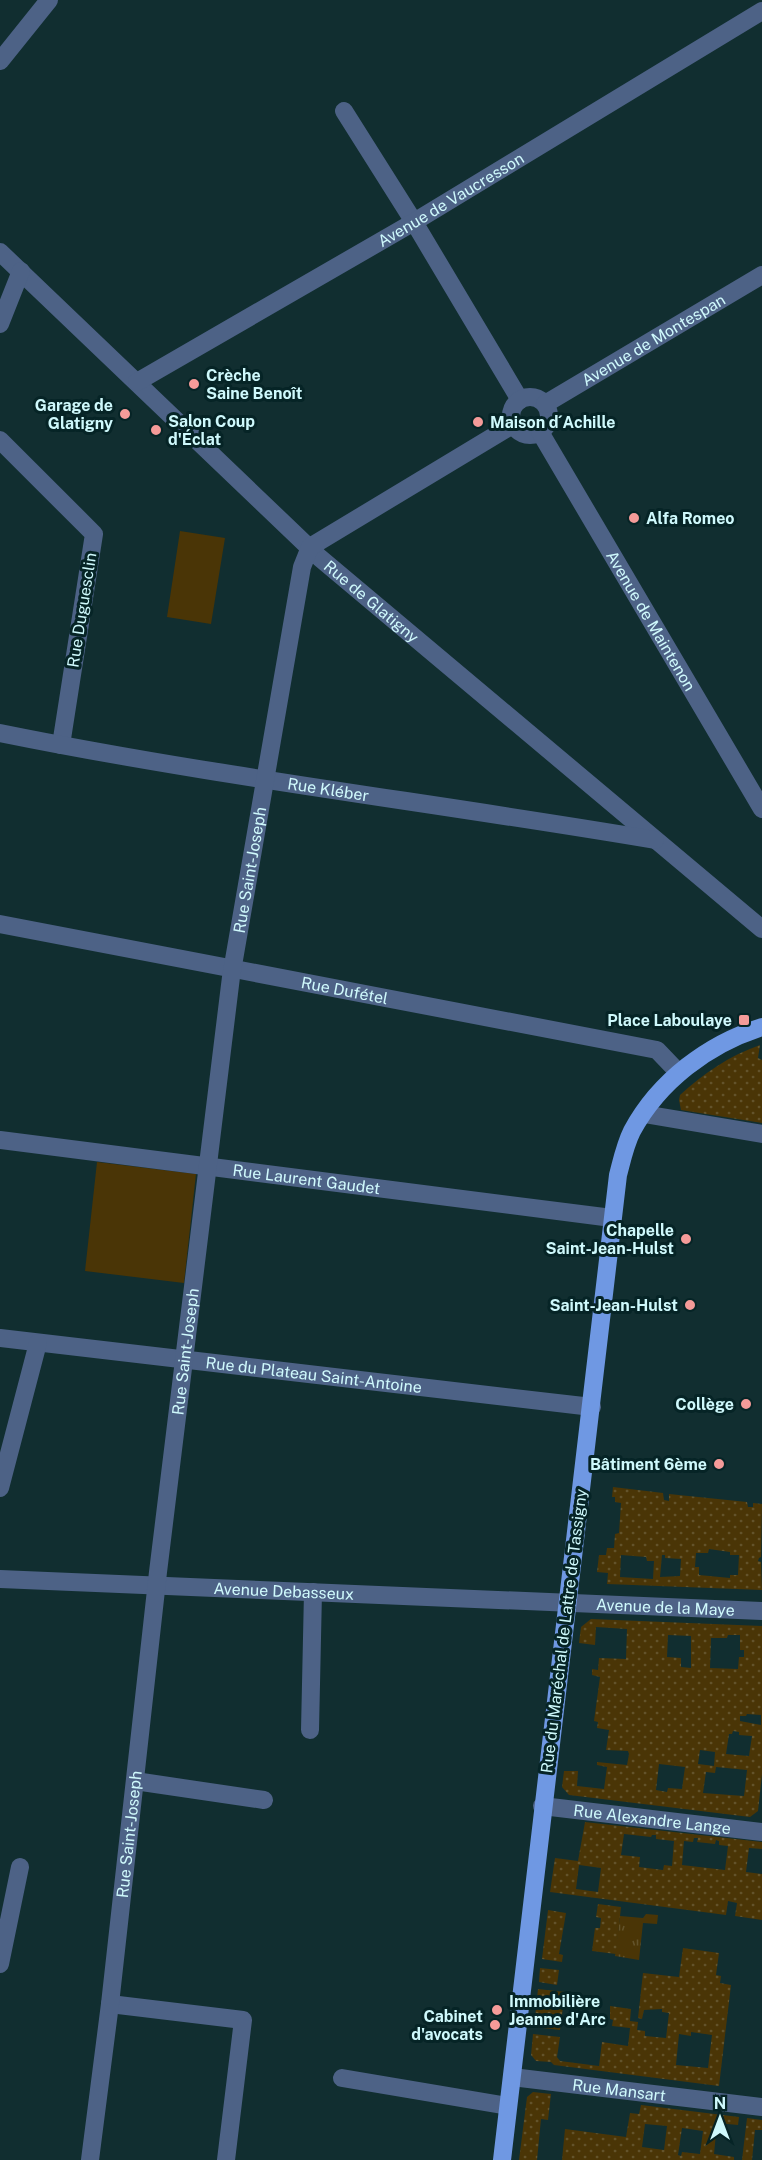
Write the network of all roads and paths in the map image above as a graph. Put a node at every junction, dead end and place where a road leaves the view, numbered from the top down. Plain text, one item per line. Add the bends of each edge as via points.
1 (49, 0) edge
2 (762, 11) edge
3 (0, 61) edge
4 (344, 111) dead end
5 (414, 222) junction
6 (0, 252) edge
7 (21, 271) junction
8 (762, 275) edge
9 (0, 324) edge
10 (137, 382) junction
11 (520, 400) junction
12 (545, 404) junction
13 (514, 424) junction
14 (540, 432) junction
15 (0, 440) edge
16 (310, 547) junction
17 (0, 733) edge
18 (61, 745) junction
19 (266, 779) junction
20 (762, 809) edge
21 (657, 840) junction
22 (0, 924) edge
23 (762, 929) edge
24 (232, 969) junction
25 (762, 1027) edge
26 (679, 1073) junction
27 (644, 1114) junction
28 (762, 1134) edge
29 (0, 1140) edge
30 (207, 1165) junction
31 (612, 1218) junction
32 (0, 1338) edge
33 (38, 1342) junction
34 (184, 1360) junction
35 (592, 1407) junction
36 (0, 1488) edge
37 (0, 1579) edge
38 (157, 1584) junction
39 (313, 1592) junction
40 (568, 1604) junction
41 (762, 1611) edge
42 (310, 1730) dead end
43 (135, 1781) junction
44 (264, 1800) dead end
45 (542, 1806) junction
46 (762, 1832) edge
47 (20, 1867) dead end
48 (0, 1964) edge
49 (110, 2004) junction
50 (512, 2077) junction
51 (342, 2078) dead end
52 (508, 2106) junction
53 (762, 2107) edge
54 (90, 2160) edge
55 (226, 2160) edge
56 (502, 2160) edge

1 - 3 street
2 - 5 street, Avenue de Vaucresson
4 - 5 street
5 - 10 street, Avenue de Vaucresson
5 - 11 street
6 - 7 street, Rue de Glatigny
7 - 9 street
7 - 10 street, Rue de Glatigny
8 - 12 street, Avenue de Montespan
10 - 16 street, Rue de Glatigny
11 - 12 street via 531,397
11 - 13 street via 513,408
12 - 14 street via 549,416
13 - 14 street via 522,433
13 - 16 street
14 - 20 street, Avenue de Maintenon
15 - 18 street, Rue Duguesclin via 94,534
16 - 19 street, Rue Saint-Joseph via 302,567
16 - 21 street, Rue de Glatigny
17 - 18 street, Rue Kléber
18 - 19 street, Rue Kléber
19 - 21 street, Rue Kléber
19 - 24 street, Rue Saint-Joseph
21 - 23 street, Rue de Glatigny
22 - 24 street, Rue Dufétel
24 - 26 street, Rue Dufétel via 657,1050
24 - 30 street, Rue Saint-Joseph
25 - 26 main road, Rue du Maréchal de Lattre de Tassigny via 725,1041
26 - 27 main road, Rue du Maréchal de Lattre de Tassigny
27 - 28 street
27 - 31 main road, Rue du Maréchal de Lattre de Tassigny via 624,1153
29 - 30 street, Rue Laurent Gaudet
30 - 31 street, Rue Laurent Gaudet
30 - 34 street, Rue Saint-Joseph
31 - 35 main road, Rue du Maréchal de Lattre de Tassigny
32 - 33 street, Rue du Plateau Saint-Antoine
33 - 34 street, Rue du Plateau Saint-Antoine
33 - 36 street
34 - 35 street, Rue du Plateau Saint-Antoine
34 - 38 street, Rue Saint-Joseph
35 - 40 main road, Rue du Maréchal de Lattre de Tassigny
37 - 38 street, Avenue Debasseux
38 - 39 street, Avenue Debasseux
38 - 43 street, Rue Saint-Joseph
39 - 40 street, Avenue Debasseux
39 - 42 street
40 - 41 street, Avenue de la Maye
40 - 45 main road, Rue du Maréchal de Lattre de Tassigny
43 - 44 street
43 - 49 street, Rue Saint-Joseph
45 - 46 street, Rue Alexandre Lange
45 - 50 main road, Rue du Maréchal de Lattre de Tassigny
47 - 48 street
49 - 54 street, Rue Saint-Joseph
49 - 55 street via 243,2020
50 - 52 main road, Rue du Maréchal de Lattre de Tassigny
50 - 53 street, Rue Mansart
51 - 52 street
52 - 56 main road, Rue du Maréchal de Lattre de Tassigny

